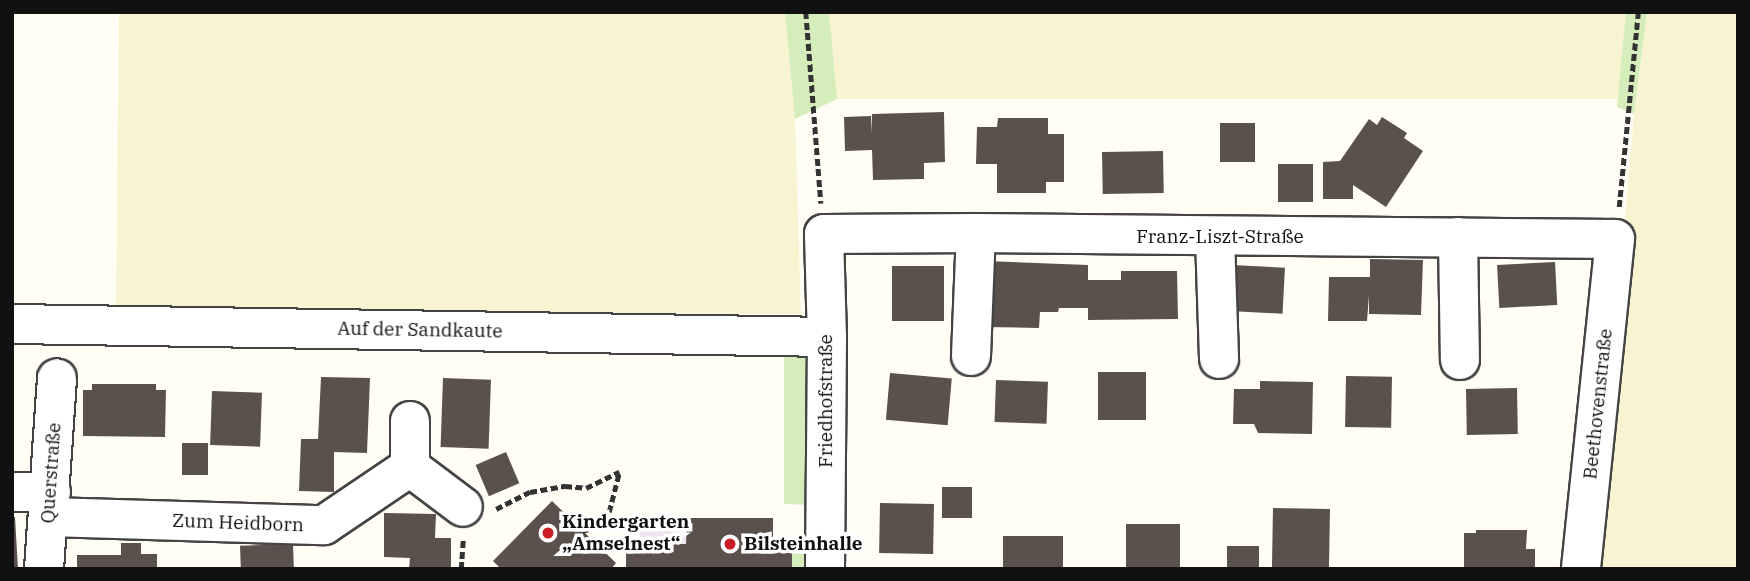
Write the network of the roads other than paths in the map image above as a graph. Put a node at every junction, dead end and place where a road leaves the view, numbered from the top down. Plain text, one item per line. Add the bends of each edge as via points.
1 (976, 233) junction
2 (824, 234) joint
3 (1216, 237) junction
4 (1458, 237) junction
5 (1615, 239) joint
6 (12, 324) edge
7 (827, 337) junction
8 (971, 356) dead end
9 (1219, 359) dead end
10 (1460, 360) dead end
11 (57, 377) dead end
12 (410, 421) dead end
13 (410, 467) junction
14 (12, 492) edge
15 (50, 505) junction
16 (475, 510) road end
17 (44, 569) edge
18 (825, 569) edge
19 (1581, 569) edge

1 - 2 street, Franz-Liszt-Straße
1 - 3 street, Franz-Liszt-Straße
1 - 8 street
2 - 7 street, Friedhofstraße
3 - 4 street, Franz-Liszt-Straße
3 - 9 street
4 - 5 street, Franz-Liszt-Straße
4 - 10 street
5 - 19 street, Beethovenstraße
6 - 7 street, Auf der Sandkaute
7 - 18 street, Friedhofstraße
11 - 15 street, Querstraße
12 - 13 street
13 - 15 street, Zum Heidborn via 324,525
13 - 16 street
14 - 15 street, Zum Heidborn
15 - 17 street, Querstraße

